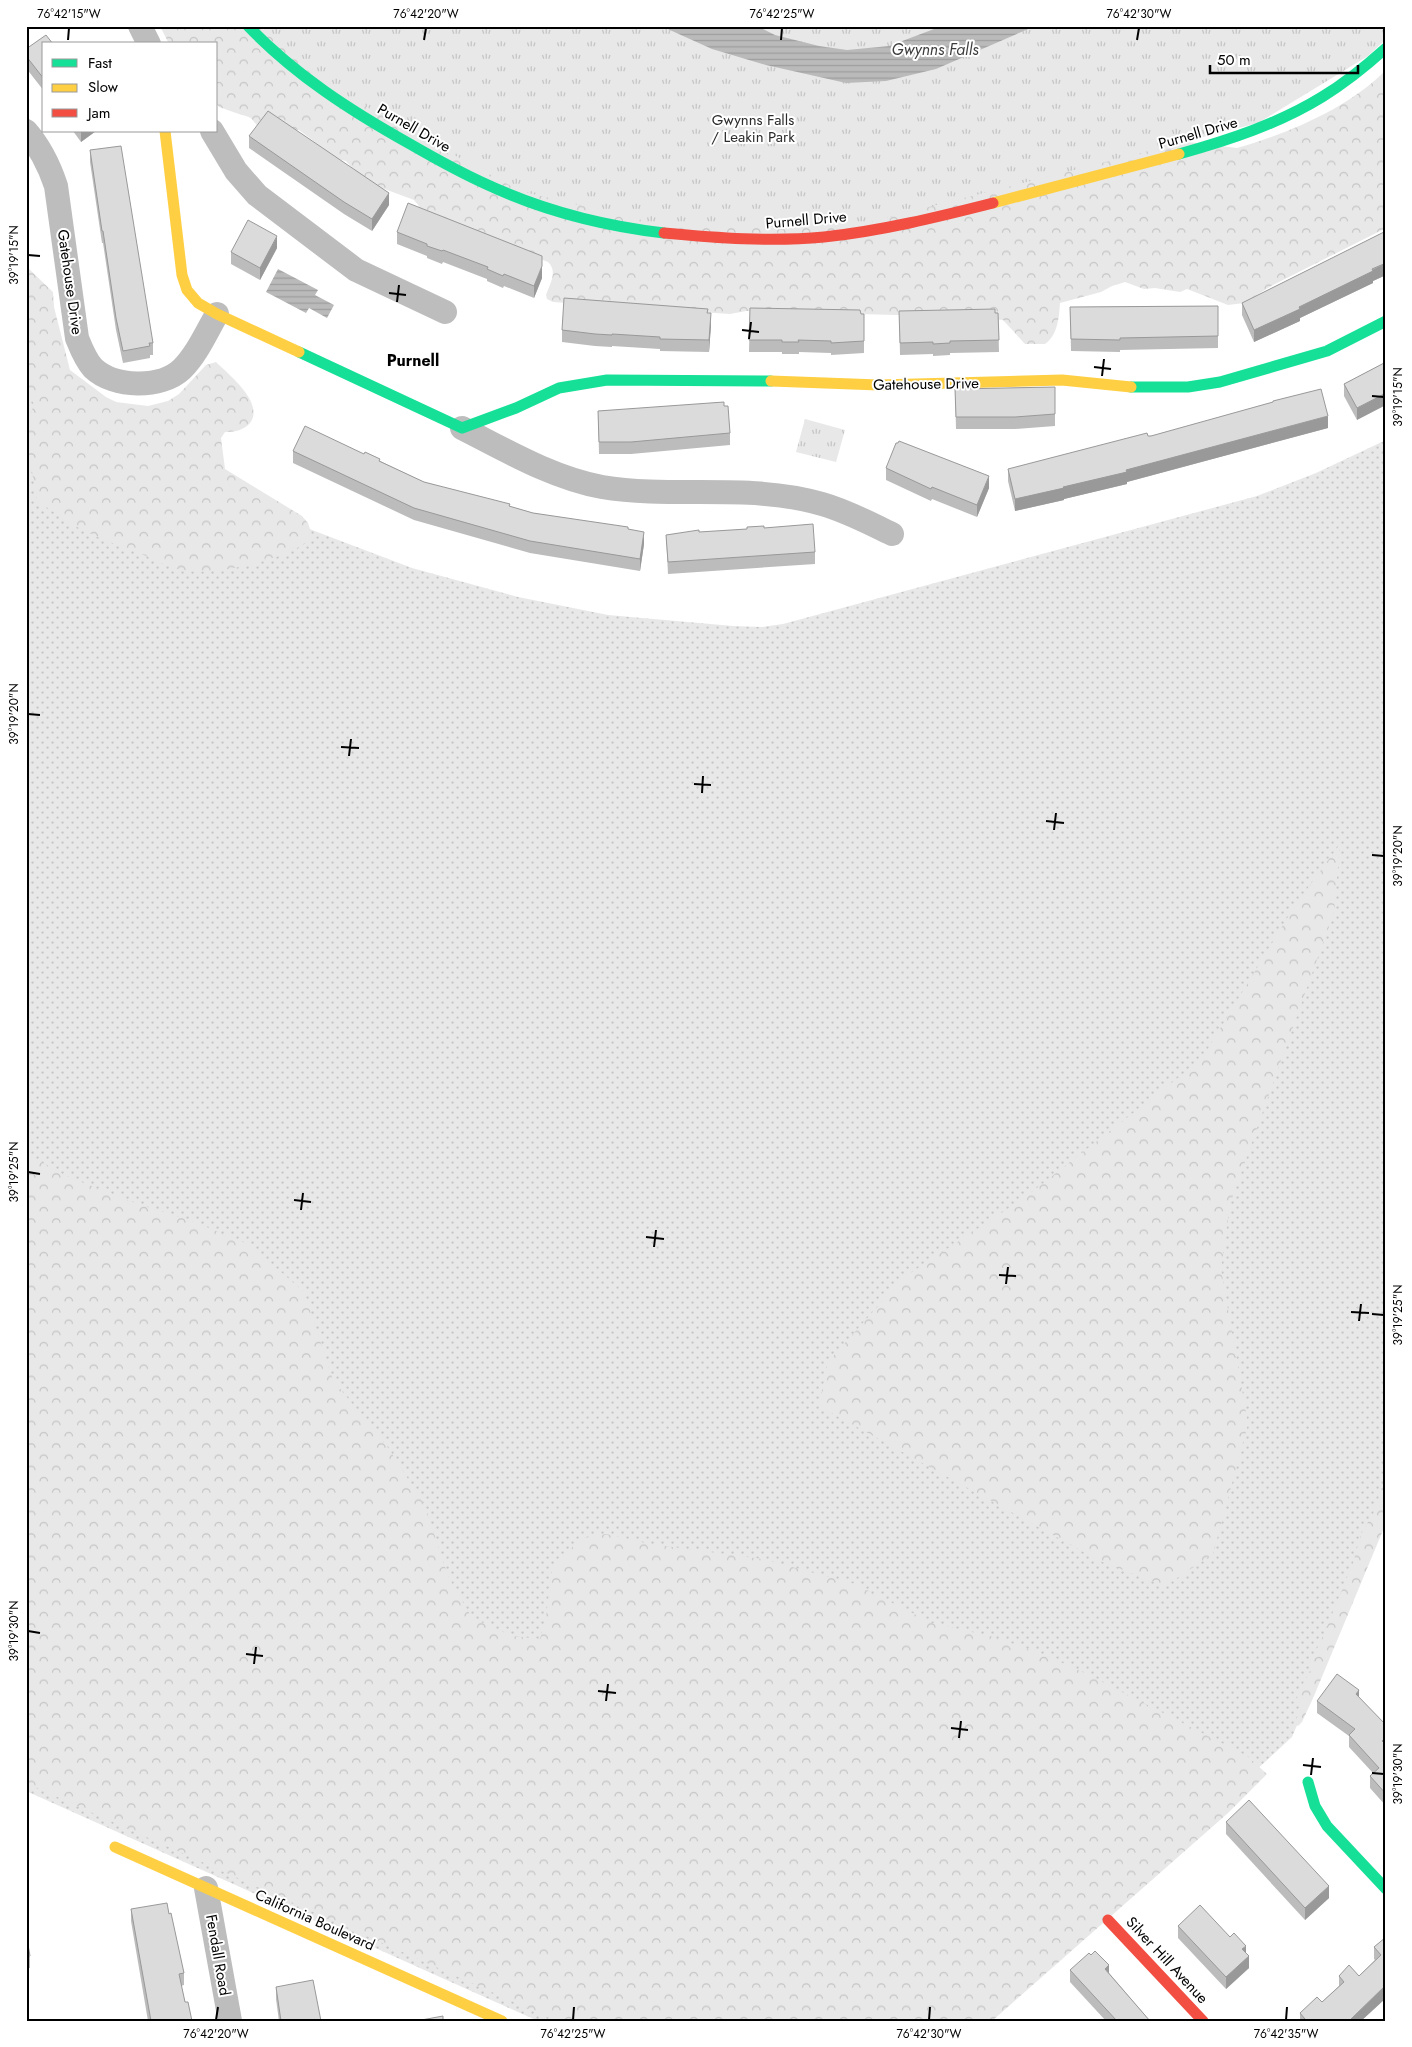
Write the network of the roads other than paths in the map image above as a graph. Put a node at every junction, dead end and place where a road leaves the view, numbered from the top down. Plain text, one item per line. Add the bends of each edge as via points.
1 (140, 26) edge
2 (248, 26) edge
3 (148, 42) edge
4 (1386, 48) edge
5 (26, 131) edge
6 (165, 132) edge
7 (213, 132) edge
8 (445, 312) dead end
9 (217, 314) junction
10 (1386, 321) edge
11 (462, 428) junction
12 (892, 534) dead end
13 (1308, 1782) dead end
14 (115, 1847) dead end
15 (206, 1888) junction
16 (1386, 1889) edge
17 (1108, 1920) dead end
18 (230, 2021) edge
19 (502, 2021) edge
20 (1203, 2021) edge

1 - 3 street
2 - 4 street, Purnell Drive via 261,41 315,84 377,126 500,191 565,214 635,228 703,237 768,240 826,236 982,208 1254,132 1296,113 1345,83
5 - 9 street, Gatehouse Drive via 49,163 56,186 77,338 93,368 123,382 166,379 181,370 194,355
6 - 9 street via 185,291 196,302
7 - 8 street via 236,171 257,196 356,270
9 - 11 street
10 - 11 street, Gatehouse Drive via 1328,351 1220,382 1188,387 1144,388 1062,380 879,385 749,380 607,380 558,388
11 - 12 street via 533,464 601,486 648,492 758,494 794,498 831,507
13 - 16 street via 1315,1806 1327,1826
14 - 15 street, California Boulevard
15 - 18 street, Fendall Road
15 - 19 street, California Boulevard
17 - 20 street, Silver Hill Avenue

